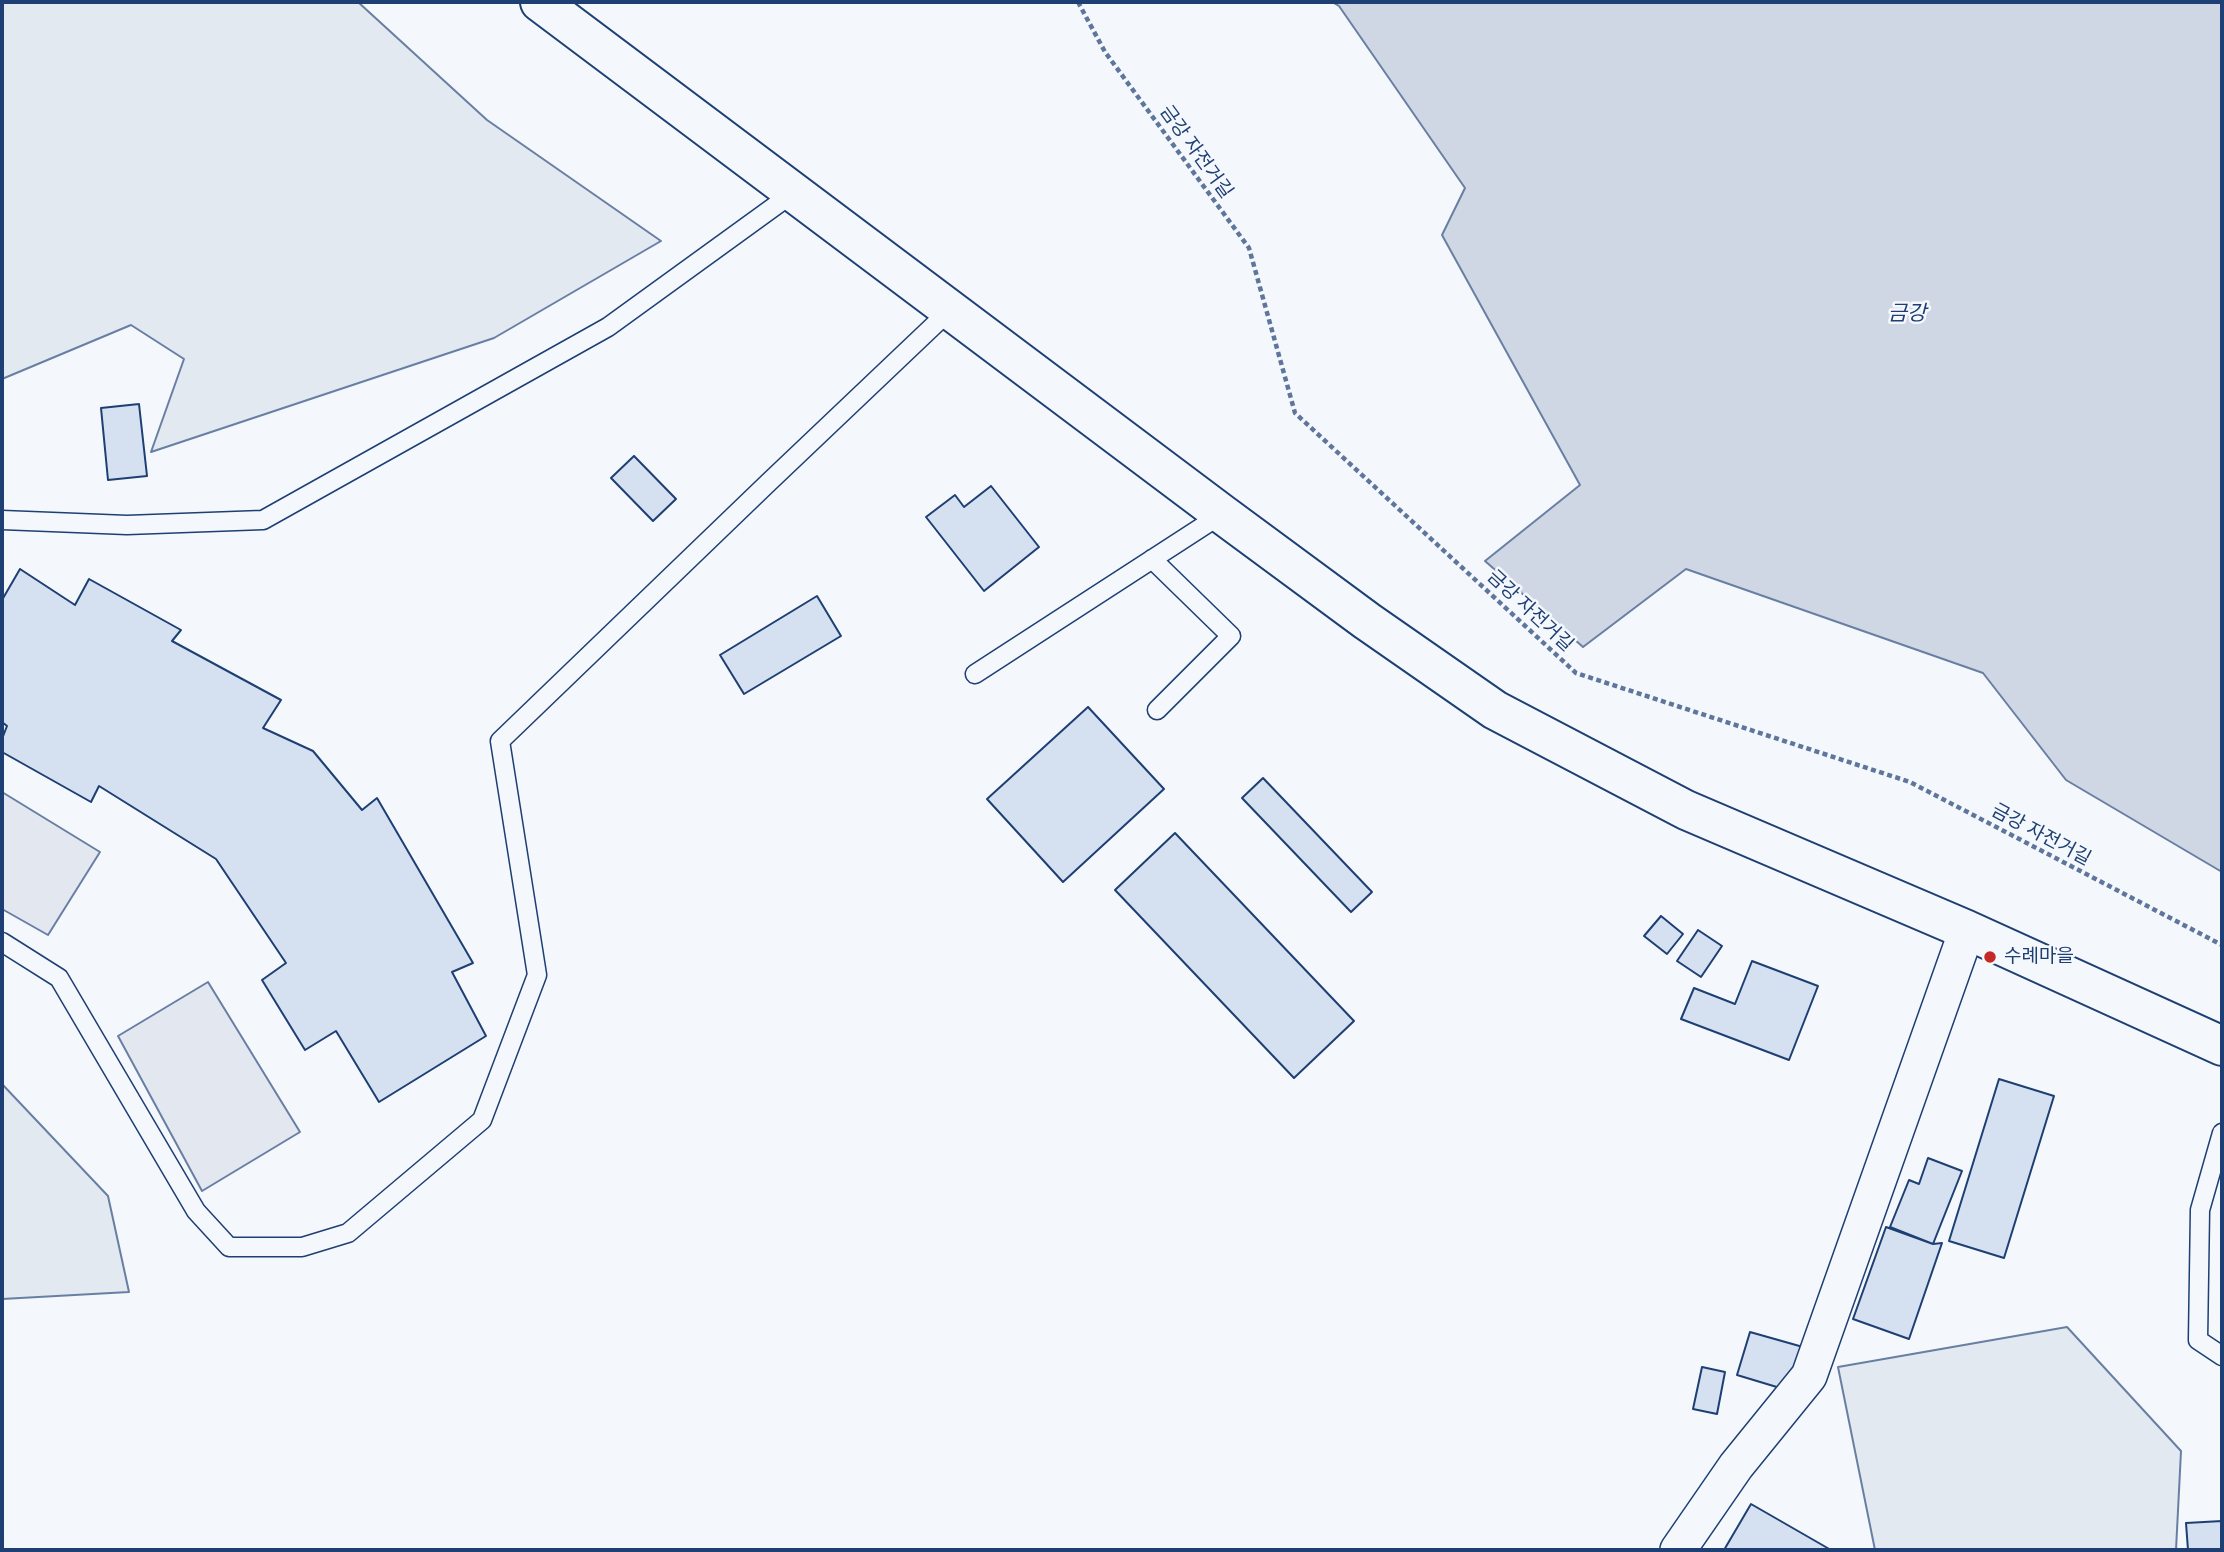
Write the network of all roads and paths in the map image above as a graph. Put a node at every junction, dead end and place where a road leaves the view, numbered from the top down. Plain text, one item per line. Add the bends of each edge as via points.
1 (540, 2) edge
2 (1078, 2) edge
3 (793, 193) junction
4 (949, 312) junction
5 (1222, 514) junction
6 (2, 520) edge
7 (1152, 559) junction
8 (975, 674) dead end
9 (1157, 710) dead end
10 (1967, 930) junction
11 (2, 942) edge
12 (2222, 945) edge
13 (2222, 1046) edge
14 (2222, 1133) edge
15 (2222, 1356) edge
16 (1678, 1550) edge

1 - 3 street
2 - 12 path, 금강 자전거길 via 1105,52 1249,248 1295,413 1576,673 1910,782
3 - 4 street
3 - 6 lane via 608,327 263,520 127,525
4 - 5 street
4 - 11 lane via 500,741 537,975 482,1120 348,1233 302,1247 229,1247 196,1211 59,978
5 - 7 lane
5 - 10 street via 1494,710 1686,810
7 - 8 lane
7 - 9 lane via 1231,636
10 - 13 street
10 - 16 street via 1809,1376 1736,1465
14 - 15 lane via 2200,1210 2198,1340

